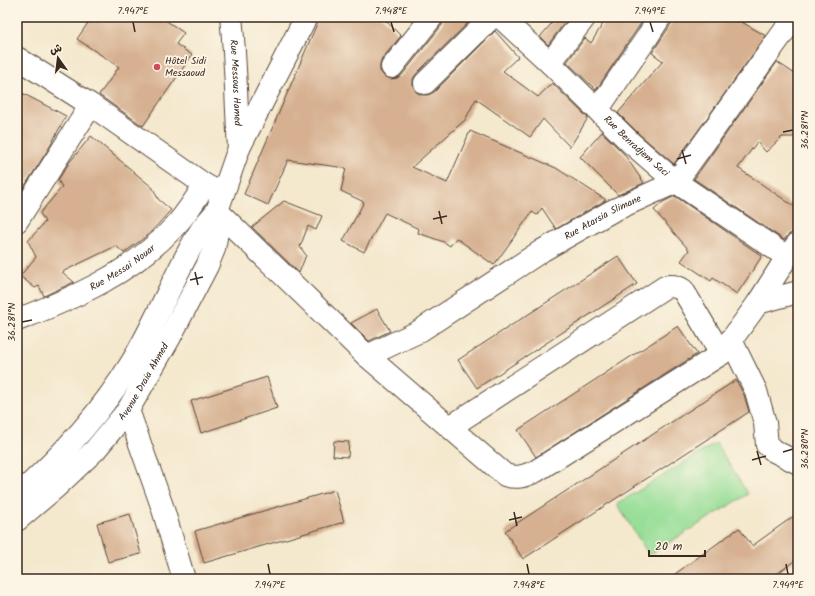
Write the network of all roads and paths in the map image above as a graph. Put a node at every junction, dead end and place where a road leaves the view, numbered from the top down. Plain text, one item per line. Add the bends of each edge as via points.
1 (231, 17) edge
2 (306, 17) edge
3 (432, 17) edge
4 (492, 17) edge
5 (500, 17) edge
6 (585, 17) edge
7 (660, 17) edge
8 (789, 27) edge
9 (17, 58) edge
10 (550, 63) junction
11 (392, 67) dead end
12 (425, 83) dead end
13 (91, 105) junction
14 (598, 109) junction
15 (239, 148) junction
16 (676, 182) junction
17 (215, 197) junction
18 (17, 221) edge
19 (793, 250) edge
20 (798, 292) edge
21 (758, 303) junction
22 (17, 320) edge
23 (726, 347) junction
24 (367, 356) junction
25 (128, 410) junction
26 (450, 427) junction
27 (798, 463) edge
28 (17, 496) edge
29 (17, 520) edge
30 (184, 579) edge

1 - 15 street, Rue Messous Hamed
2 - 15 street
3 - 11 street
4 - 12 street
5 - 10 street, Rue Benradjem Saci
6 - 10 street
7 - 14 street
8 - 16 street, Rue Atarsia Slimane
9 - 13 street
10 - 14 street, Rue Benradjem Saci
13 - 17 street
13 - 18 street
14 - 16 street, Rue Benradjem Saci via 631,143
15 - 17 street
16 - 19 street, Rue Benradjem Saci
16 - 24 street, Rue Atarsia Slimane via 612,211 543,250 418,332
17 - 22 street, Rue Messai Nouar via 120,272 72,297
17 - 24 street
17 - 25 street, Avenue Draia Ahmed via 217,232 207,266
17 - 28 street, Avenue Draia Ahmed via 203,227 132,362 84,430
19 - 21 street
20 - 21 street
21 - 23 street
23 - 26 street via 536,471 524,476 514,478 505,475
23 - 26 street via 683,290 678,287 665,287
23 - 27 street via 756,391 765,423 767,445 774,452
24 - 26 street
25 - 29 street, Avenue Draia Ahmed via 95,450
25 - 30 street via 162,506

